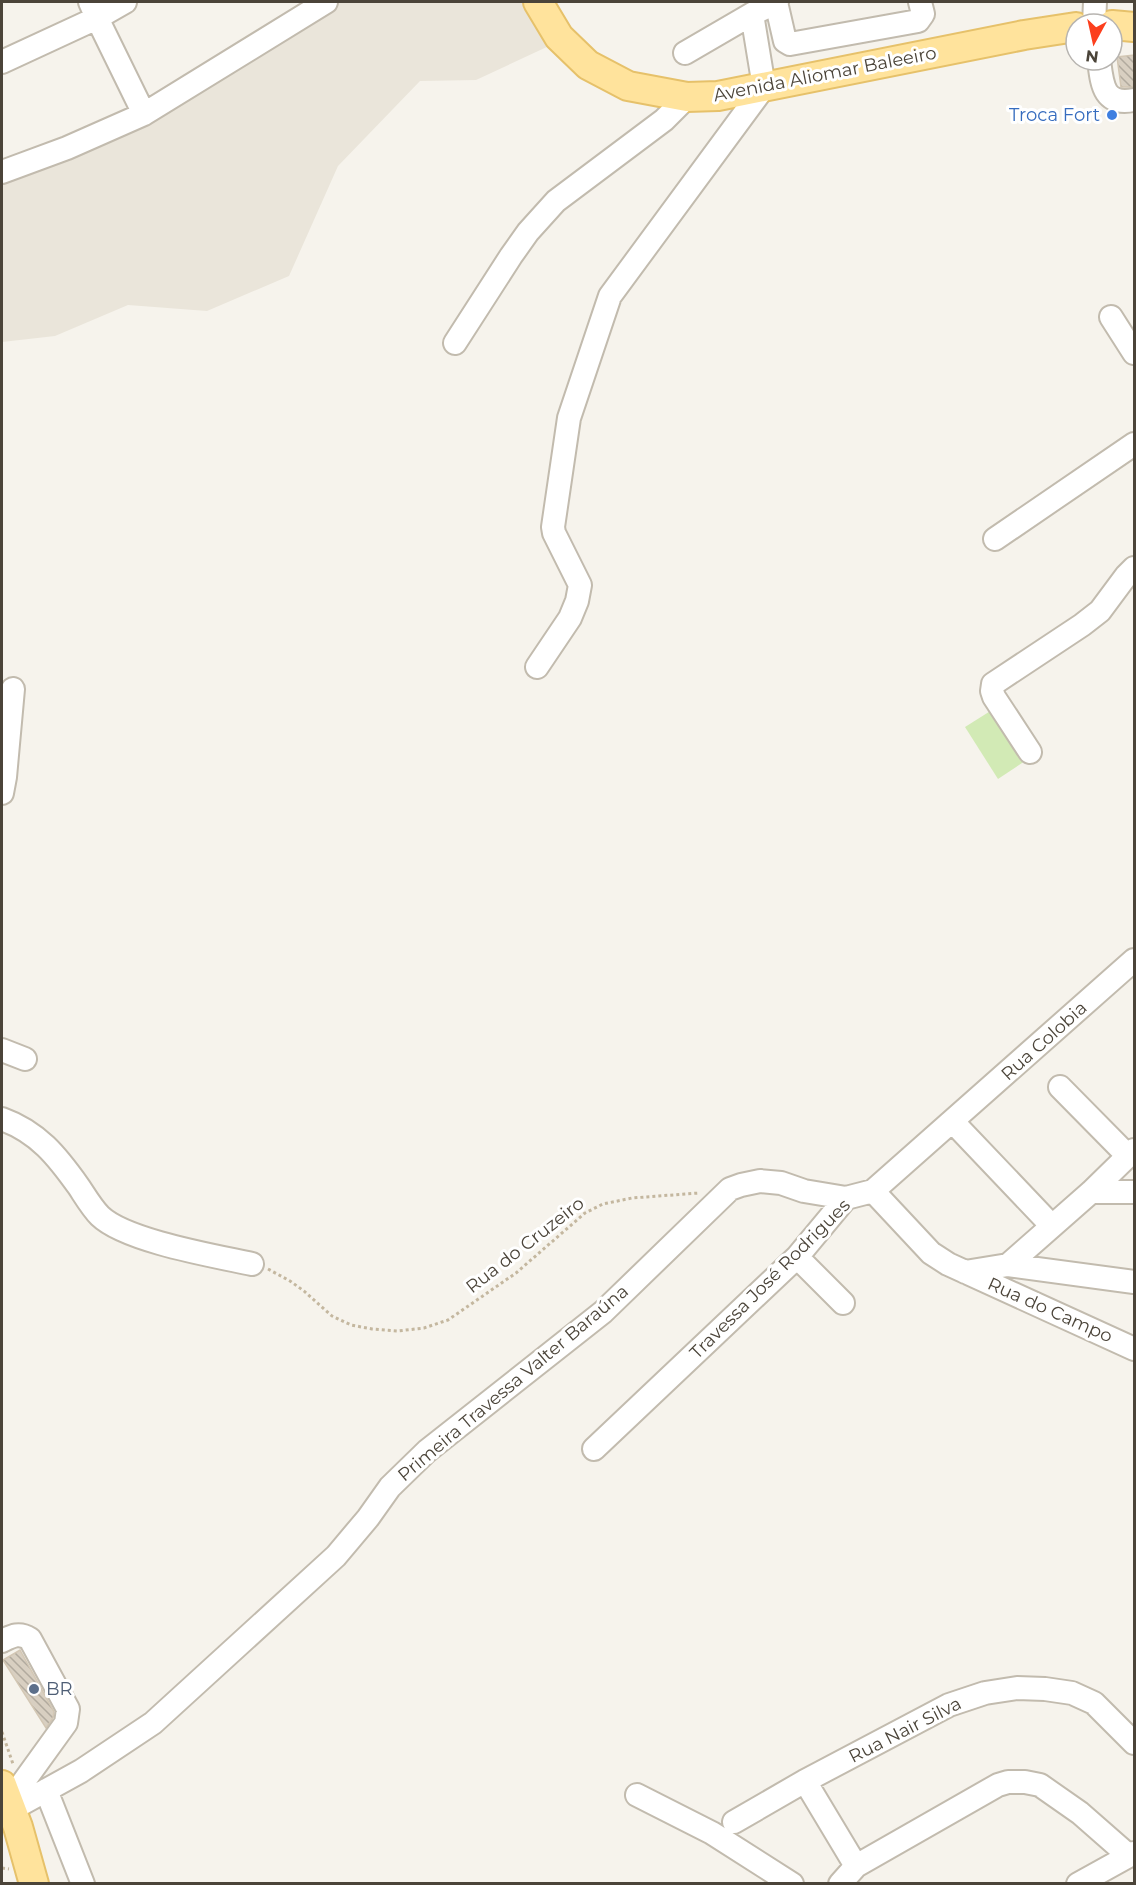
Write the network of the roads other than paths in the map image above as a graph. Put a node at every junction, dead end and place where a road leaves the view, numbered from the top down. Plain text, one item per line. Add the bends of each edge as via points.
1 (125, 2) edge
2 (326, 2) edge
3 (538, 2) edge
4 (776, 2) edge
5 (920, 2) edge
6 (94, 10) edge
7 (752, 14) junction
8 (1064, 29) edge
9 (685, 53) dead end
10 (2, 62) edge
11 (1100, 72) edge
12 (765, 87) junction
13 (687, 98) junction
14 (1134, 100) edge
15 (144, 114) junction
16 (2, 172) edge
17 (1111, 317) dead end
18 (455, 343) dead end
19 (1134, 353) edge
20 (1134, 444) edge
21 (995, 539) dead end
22 (1134, 568) edge
23 (537, 667) dead end
24 (14, 689) dead end
25 (1030, 752) dead end
26 (2, 793) edge
27 (1134, 960) edge
28 (2, 1050) edge
29 (25, 1059) dead end
30 (1060, 1087) dead end
31 (2, 1119) edge
32 (953, 1122) junction
33 (1131, 1153) edge
34 (873, 1191) junction
35 (1091, 1192) junction
36 (1134, 1192) edge
37 (846, 1198) junction
38 (1051, 1226) junction
39 (797, 1257) junction
40 (252, 1264) road end
41 (1008, 1265) junction
42 (965, 1272) junction
43 (1134, 1282) edge
44 (843, 1303) dead end
45 (1134, 1349) edge
46 (594, 1449) dead end
47 (2, 1641) edge
48 (1134, 1743) edge
49 (805, 1781) junction
50 (46, 1790) junction
51 (637, 1795) dead end
52 (8, 1810) edge
53 (734, 1822) dead end
54 (1125, 1865) edge
55 (856, 1866) junction
56 (34, 1884) edge
57 (46, 1884) edge
58 (83, 1884) edge
59 (792, 1884) edge
60 (840, 1884) edge
61 (1078, 1884) edge

1 - 6 street
2 - 15 street
3 - 13 main road, Avenida Aliomar Baleeiro via 559,37 588,65 628,86
4 - 5 street via 785,41 790,44 918,21 923,14
4 - 7 street
6 - 10 street
6 - 15 street
7 - 9 street
7 - 12 street
8 - 12 main road, Avenida Aliomar Baleeiro
11 - 14 street via 1109,96
12 - 13 main road, Avenida Aliomar Baleeiro
12 - 23 street via 605,306 569,418 553,526 580,585 577,601
13 - 18 street via 664,120 556,201 523,240
15 - 16 street
17 - 19 street
20 - 21 street
22 - 25 street via 1100,611 993,684 994,697
24 - 26 street
27 - 32 street, Rua Colobia
28 - 29 street
30 - 33 street
31 - 40 street via 33,1134 46,1146 101,1217 119,1229 181,1249
32 - 34 street, Travessa José Rodrigues
32 - 38 street
33 - 35 street
34 - 37 street, Travessa José Rodrigues
34 - 42 street, Rua do Campo via 931,1253
35 - 36 street
35 - 38 street
37 - 39 street, Travessa José Rodrigues
37 - 50 street, Primeira Travessa Valter Baraúna via 804,1191 781,1182 730,1189 603,1312 427,1451 390,1487 336,1556 153,1723 81,1772
38 - 41 street
39 - 44 street
39 - 46 street, Travessa José Rodrigues
41 - 42 street
41 - 43 street
42 - 45 street, Rua do Campo
47 - 52 street via 15,1634 30,1639 68,1709 66,1723
48 - 49 street, Rua Nair Silva via 1094,1703 1072,1693 1017,1688 949,1705
49 - 53 street, Rua Nair Silva
49 - 55 street
50 - 52 street, Primeira Travessa Valter Baraúna
50 - 58 street
51 - 59 street via 712,1833
52 - 56 main road
52 - 57 street
54 - 55 street via 1080,1813 1040,1785 1008,1782
54 - 61 street
55 - 60 street

